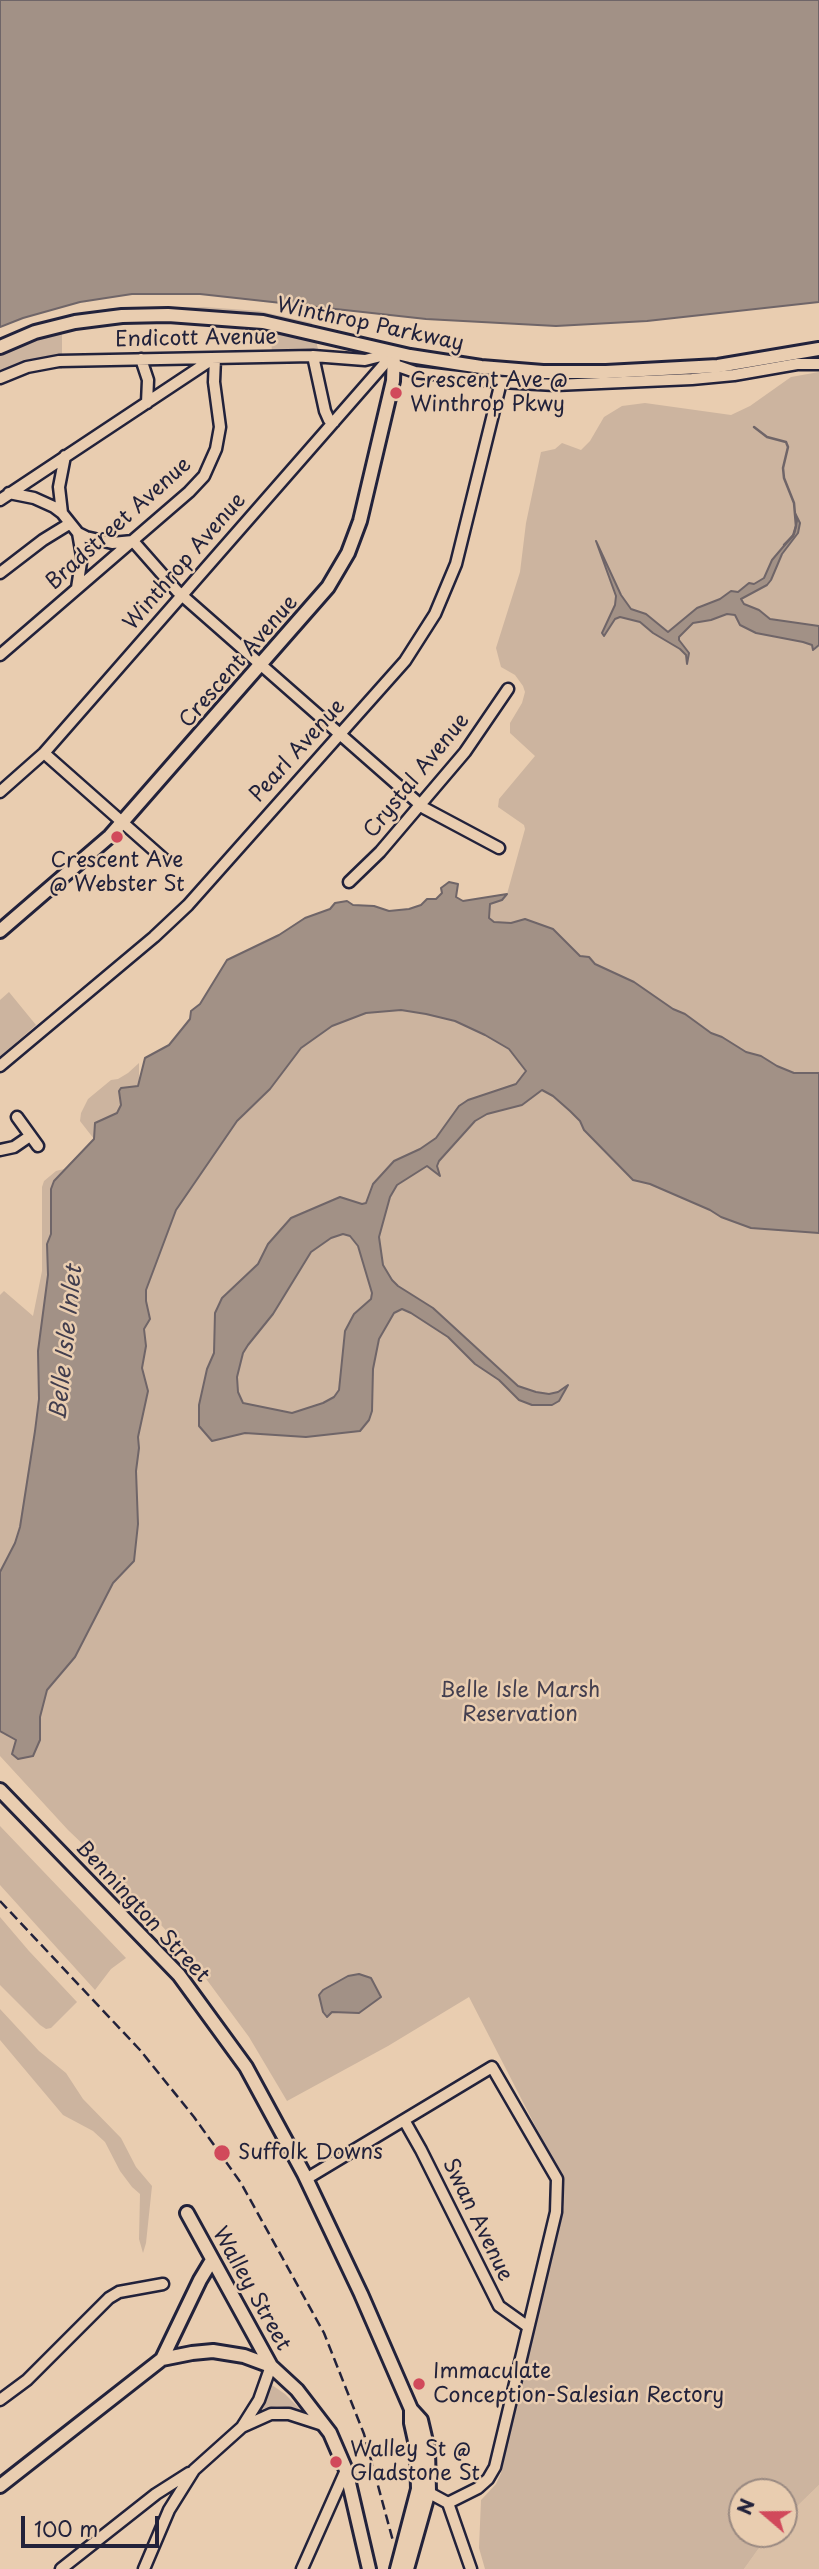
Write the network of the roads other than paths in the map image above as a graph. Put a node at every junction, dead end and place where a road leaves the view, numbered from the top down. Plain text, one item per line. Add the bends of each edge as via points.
1 (0, 347) edge
2 (819, 349) edge
3 (313, 356) junction
4 (215, 358) junction
5 (141, 359) junction
6 (395, 359) junction
7 (819, 364) edge
8 (0, 378) edge
9 (501, 382) junction
10 (146, 403) junction
11 (334, 422) junction
12 (65, 456) junction
13 (5, 496) edge
14 (62, 513) junction
15 (69, 524) junction
16 (78, 533) junction
17 (133, 541) junction
18 (0, 573) edge
19 (77, 589) junction
20 (182, 595) junction
21 (1, 654) edge
22 (261, 665) junction
23 (508, 689) dead end
24 (339, 733) junction
25 (44, 753) junction
26 (0, 792) edge
27 (421, 805) junction
28 (122, 822) junction
29 (499, 848) dead end
30 (165, 860) dead end
31 (349, 883) dead end
32 (0, 931) edge
33 (0, 1066) edge
34 (18, 1117) dead end
35 (30, 1136) junction
36 (38, 1146) dead end
37 (0, 1150) edge
38 (0, 1790) edge
39 (404, 2120) junction
40 (306, 2179) junction
41 (187, 2213) dead end
42 (212, 2260) junction
43 (163, 2284) dead end
44 (527, 2326) junction
45 (162, 2360) junction
46 (271, 2366) junction
47 (0, 2400) edge
48 (242, 2427) junction
49 (326, 2427) junction
50 (194, 2470) junction
51 (346, 2470) junction
52 (0, 2486) edge
53 (423, 2490) junction
54 (448, 2503) junction
55 (61, 2569) edge
56 (144, 2569) edge
57 (302, 2569) edge
58 (369, 2569) edge
59 (397, 2569) edge
60 (407, 2569) edge
61 (471, 2569) edge

1 - 6 main road, Winthrop Parkway via 82,320 177,315 270,323
2 - 6 main road, Winthrop Parkway via 718,366 589,373
3 - 4 street, Endicott Avenue
3 - 6 street, Endicott Avenue
3 - 11 street via 326,415
4 - 5 street, Endicott Avenue
4 - 10 street
4 - 17 street, Bradstreet Avenue via 220,427 212,461 194,488
5 - 8 street, Endicott Avenue via 47,363
5 - 10 street via 147,376
6 - 9 street via 411,371
6 - 11 street, Winthrop Avenue
6 - 22 main road, Crescent Avenue via 351,546 320,598
7 - 9 street via 734,375 555,385
9 - 24 street, Pearl Avenue via 463,541 444,595 405,661
10 - 12 street
11 - 20 street, Winthrop Avenue
12 - 13 street
12 - 14 street via 59,487
13 - 14 street via 39,500
14 - 15 street
15 - 16 street
15 - 18 street
16 - 17 street via 112,543
16 - 19 street via 82,560
17 - 19 street, Bradstreet Avenue
17 - 20 street
19 - 21 street, Bradstreet Avenue
20 - 22 street
20 - 25 street, Winthrop Avenue
22 - 24 street
22 - 28 main road, Crescent Avenue
23 - 27 street, Crystal Avenue via 474,741
24 - 27 street
24 - 33 street, Pearl Avenue via 181,912
25 - 26 street, Winthrop Avenue
25 - 28 street
27 - 29 street
27 - 31 street, Crystal Avenue
28 - 30 street
28 - 32 main road, Crescent Avenue
34 - 35 street
35 - 36 street
35 - 37 street
38 - 40 main road, Bennington Street via 179,1975 246,2067
39 - 40 street
39 - 44 street, Swan Avenue via 499,2306
39 - 44 street via 492,2067 556,2179 556,2212
40 - 53 main road, Bennington Street via 411,2409 411,2423 423,2455
41 - 42 main road, Walley Street
42 - 45 main road
42 - 46 main road, Walley Street
43 - 47 street via 109,2298 27,2380
44 - 54 street via 495,2467 478,2488
45 - 46 main road via 213,2351
45 - 52 main road
46 - 48 street via 259,2400
46 - 49 main road, Walley Street
48 - 49 street via 271,2414 289,2414
48 - 50 street
49 - 51 main road, Walley Street
50 - 55 street
50 - 56 street via 169,2510
51 - 57 street
51 - 58 main road, Walley Street
53 - 54 street
53 - 59 main road, Bennington Street
53 - 60 main road, Bennington Street
54 - 61 street

